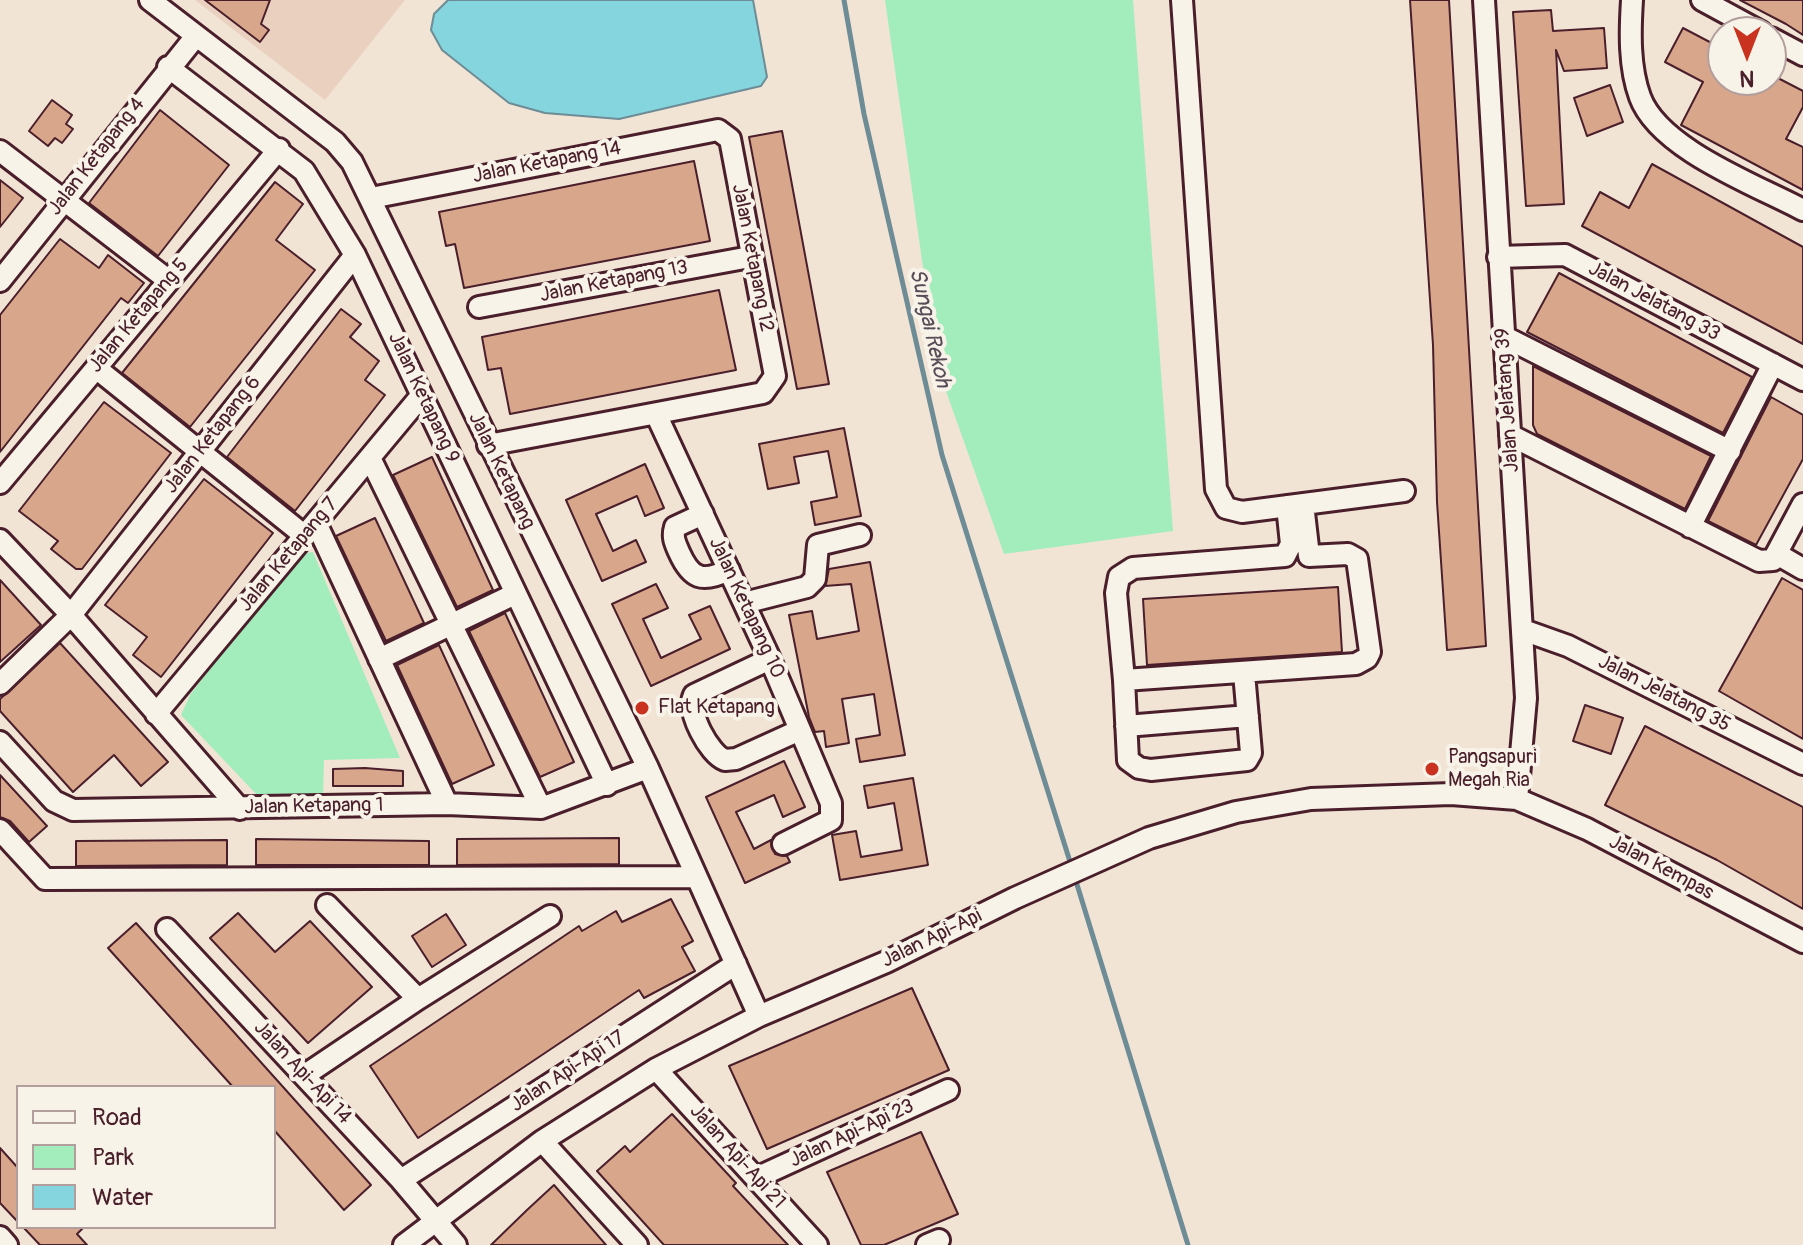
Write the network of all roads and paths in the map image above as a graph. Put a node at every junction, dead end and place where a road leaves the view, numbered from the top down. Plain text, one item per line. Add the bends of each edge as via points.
1 (150, 0) edge
2 (1182, 0) edge
3 (1484, 0) edge
4 (1632, 0) edge
5 (1702, 0) edge
6 (1732, 16) edge
7 (196, 36) junction
8 (168, 67) junction
9 (723, 132) joint
10 (279, 149) junction
11 (0, 151) edge
12 (371, 198) junction
13 (63, 199) junction
14 (1803, 210) edge
15 (355, 255) junction
16 (750, 257) junction
17 (1498, 257) junction
18 (168, 280) junction
19 (0, 281) edge
20 (479, 307) dead end
21 (1503, 336) junction
22 (1773, 364) junction
23 (96, 368) junction
24 (1803, 380) edge
25 (421, 396) junction
26 (656, 414) junction
27 (1510, 435) junction
28 (488, 445) junction
29 (1730, 451) junction
30 (200, 452) junction
31 (370, 458) junction
32 (0, 483) edge
33 (1404, 491) dead end
34 (1803, 504) edge
35 (1295, 505) junction
36 (703, 514) junction
37 (1690, 527) junction
38 (311, 530) junction
39 (860, 535) dead end
40 (0, 540) edge
41 (1772, 558) junction
42 (1803, 569) edge
43 (729, 570) junction
44 (515, 594) junction
45 (744, 603) junction
46 (71, 615) junction
47 (452, 624) junction
48 (1523, 630) junction
49 (379, 659) junction
50 (770, 659) junction
51 (1244, 673) junction
52 (1124, 680) junction
53 (0, 684) edge
54 (156, 714) junction
55 (1248, 716) junction
56 (1126, 726) junction
57 (800, 730) junction
58 (0, 742) edge
59 (1803, 764) edge
60 (648, 768) junction
61 (607, 785) junction
62 (1517, 799) junction
63 (447, 804) junction
64 (541, 808) junction
65 (240, 809) junction
66 (0, 830) edge
67 (783, 844) dead end
68 (696, 877) junction
69 (327, 905) dead end
70 (550, 916) dead end
71 (167, 929) dead end
72 (1803, 942) edge
73 (736, 964) junction
74 (418, 999) junction
75 (759, 1016) junction
76 (656, 1069) junction
77 (305, 1075) junction
78 (948, 1090) dead end
79 (542, 1141) junction
80 (756, 1178) junction
81 (401, 1180) junction
82 (433, 1220) junction
83 (0, 1237) edge
84 (7, 1245) edge
85 (404, 1245) edge
86 (456, 1245) edge
87 (637, 1245) edge
88 (817, 1245) edge

1 - 7 street, Jalan Ketapang
2 - 35 street via 1216,489 1226,508 1242,512
3 - 17 street, Jalan Jelatang 39
4 - 14 street via 1630,43 1640,98 1669,138
5 - 6 street
7 - 8 street, Jalan Ketapang 4
7 - 12 street, Jalan Ketapang via 335,142
8 - 10 street, Jalan Ketapang 9
8 - 13 street, Jalan Ketapang 4
9 - 12 street, Jalan Ketapang 14
9 - 16 street, Jalan Ketapang 12 via 730,139
10 - 15 street, Jalan Ketapang 9 via 304,171
10 - 18 street, Jalan Ketapang 5
11 - 13 street
12 - 28 street, Jalan Ketapang
13 - 18 street
13 - 19 street, Jalan Ketapang 4
15 - 25 street, Jalan Ketapang 9
15 - 30 street, Jalan Ketapang 6
16 - 20 street, Jalan Ketapang 13
16 - 26 street, Jalan Ketapang 12 via 775,376 771,386 763,393
17 - 21 street, Jalan Jelatang 39
17 - 22 street, Jalan Jelatang 33 via 1565,255
18 - 23 street, Jalan Ketapang 5
21 - 27 street, Jalan Jelatang 39
21 - 29 street
22 - 24 street, Jalan Jelatang 33
22 - 29 street
23 - 30 street
23 - 32 street, Jalan Ketapang 5
25 - 31 street, Jalan Ketapang 7
25 - 44 street, Jalan Ketapang 9
26 - 28 street
26 - 36 street, Jalan Ketapang 10
27 - 37 street
27 - 48 street, Jalan Jelatang 39
28 - 60 street, Jalan Ketapang
29 - 37 street
30 - 38 street
30 - 46 street, Jalan Ketapang 6
31 - 38 street, Jalan Ketapang 7
31 - 47 street
33 - 35 street
34 - 41 street
35 - 51 street via 1309,556 1348,554 1357,559 1370,652 1356,664
35 - 52 street via 1285,556 1133,568 1119,577
36 - 43 street, Jalan Ketapang 10
36 - 43 street via 675,527 675,544 688,572 712,578
37 - 41 street via 1759,561
38 - 49 street
38 - 54 street, Jalan Ketapang 7
39 - 45 street via 818,545 815,579 807,587
40 - 46 street
41 - 42 street
43 - 45 street, Jalan Ketapang 10
44 - 47 street
44 - 61 street, Jalan Ketapang 9
45 - 50 street, Jalan Ketapang 10
46 - 53 street, Jalan Ketapang 6
46 - 54 street
47 - 49 street
47 - 64 street
48 - 59 street, Jalan Jelatang 35 via 1568,646
48 - 62 street, Jalan Jelatang 39 via 1526,733
49 - 63 street
50 - 57 street, Jalan Ketapang 10
50 - 57 street via 701,690 691,700 710,750 725,760 736,759
51 - 52 street
51 - 55 street
52 - 56 street
54 - 65 street
55 - 56 street
55 - 56 street via 1247,760 1151,770 1128,760
57 - 67 street, Jalan Ketapang 10 via 831,803 831,820
58 - 65 street, Jalan Ketapang 1 via 54,801 73,810
60 - 61 street, Jalan Ketapang 1
60 - 68 street, Jalan Ketapang
61 - 64 street, Jalan Ketapang 1
62 - 72 street, Jalan Kempas via 1587,829
62 - 75 street, Jalan Api-Api via 1451,794 1311,799 1236,812 1149,838
63 - 64 street, Jalan Ketapang 1
63 - 65 street, Jalan Ketapang 1
66 - 68 street via 45,879
68 - 73 street, Jalan Ketapang
69 - 74 street
70 - 74 street
71 - 77 street, Jalan Api-Api 14
73 - 75 street, Jalan Ketapang
73 - 81 street, Jalan Api-Api 17
74 - 77 street
75 - 76 street, Jalan Api-Api
76 - 79 street, Jalan Api-Api
76 - 80 street, Jalan Api-Api 21
77 - 81 street, Jalan Api-Api 14
78 - 80 street, Jalan Api-Api 23
79 - 82 street, Jalan Api-Api
79 - 87 street
80 - 88 street, Jalan Api-Api 21
81 - 82 street, Jalan Api-Api 14
82 - 85 street, Jalan Api-Api
82 - 86 street, Jalan Api-Api 14
83 - 84 street

